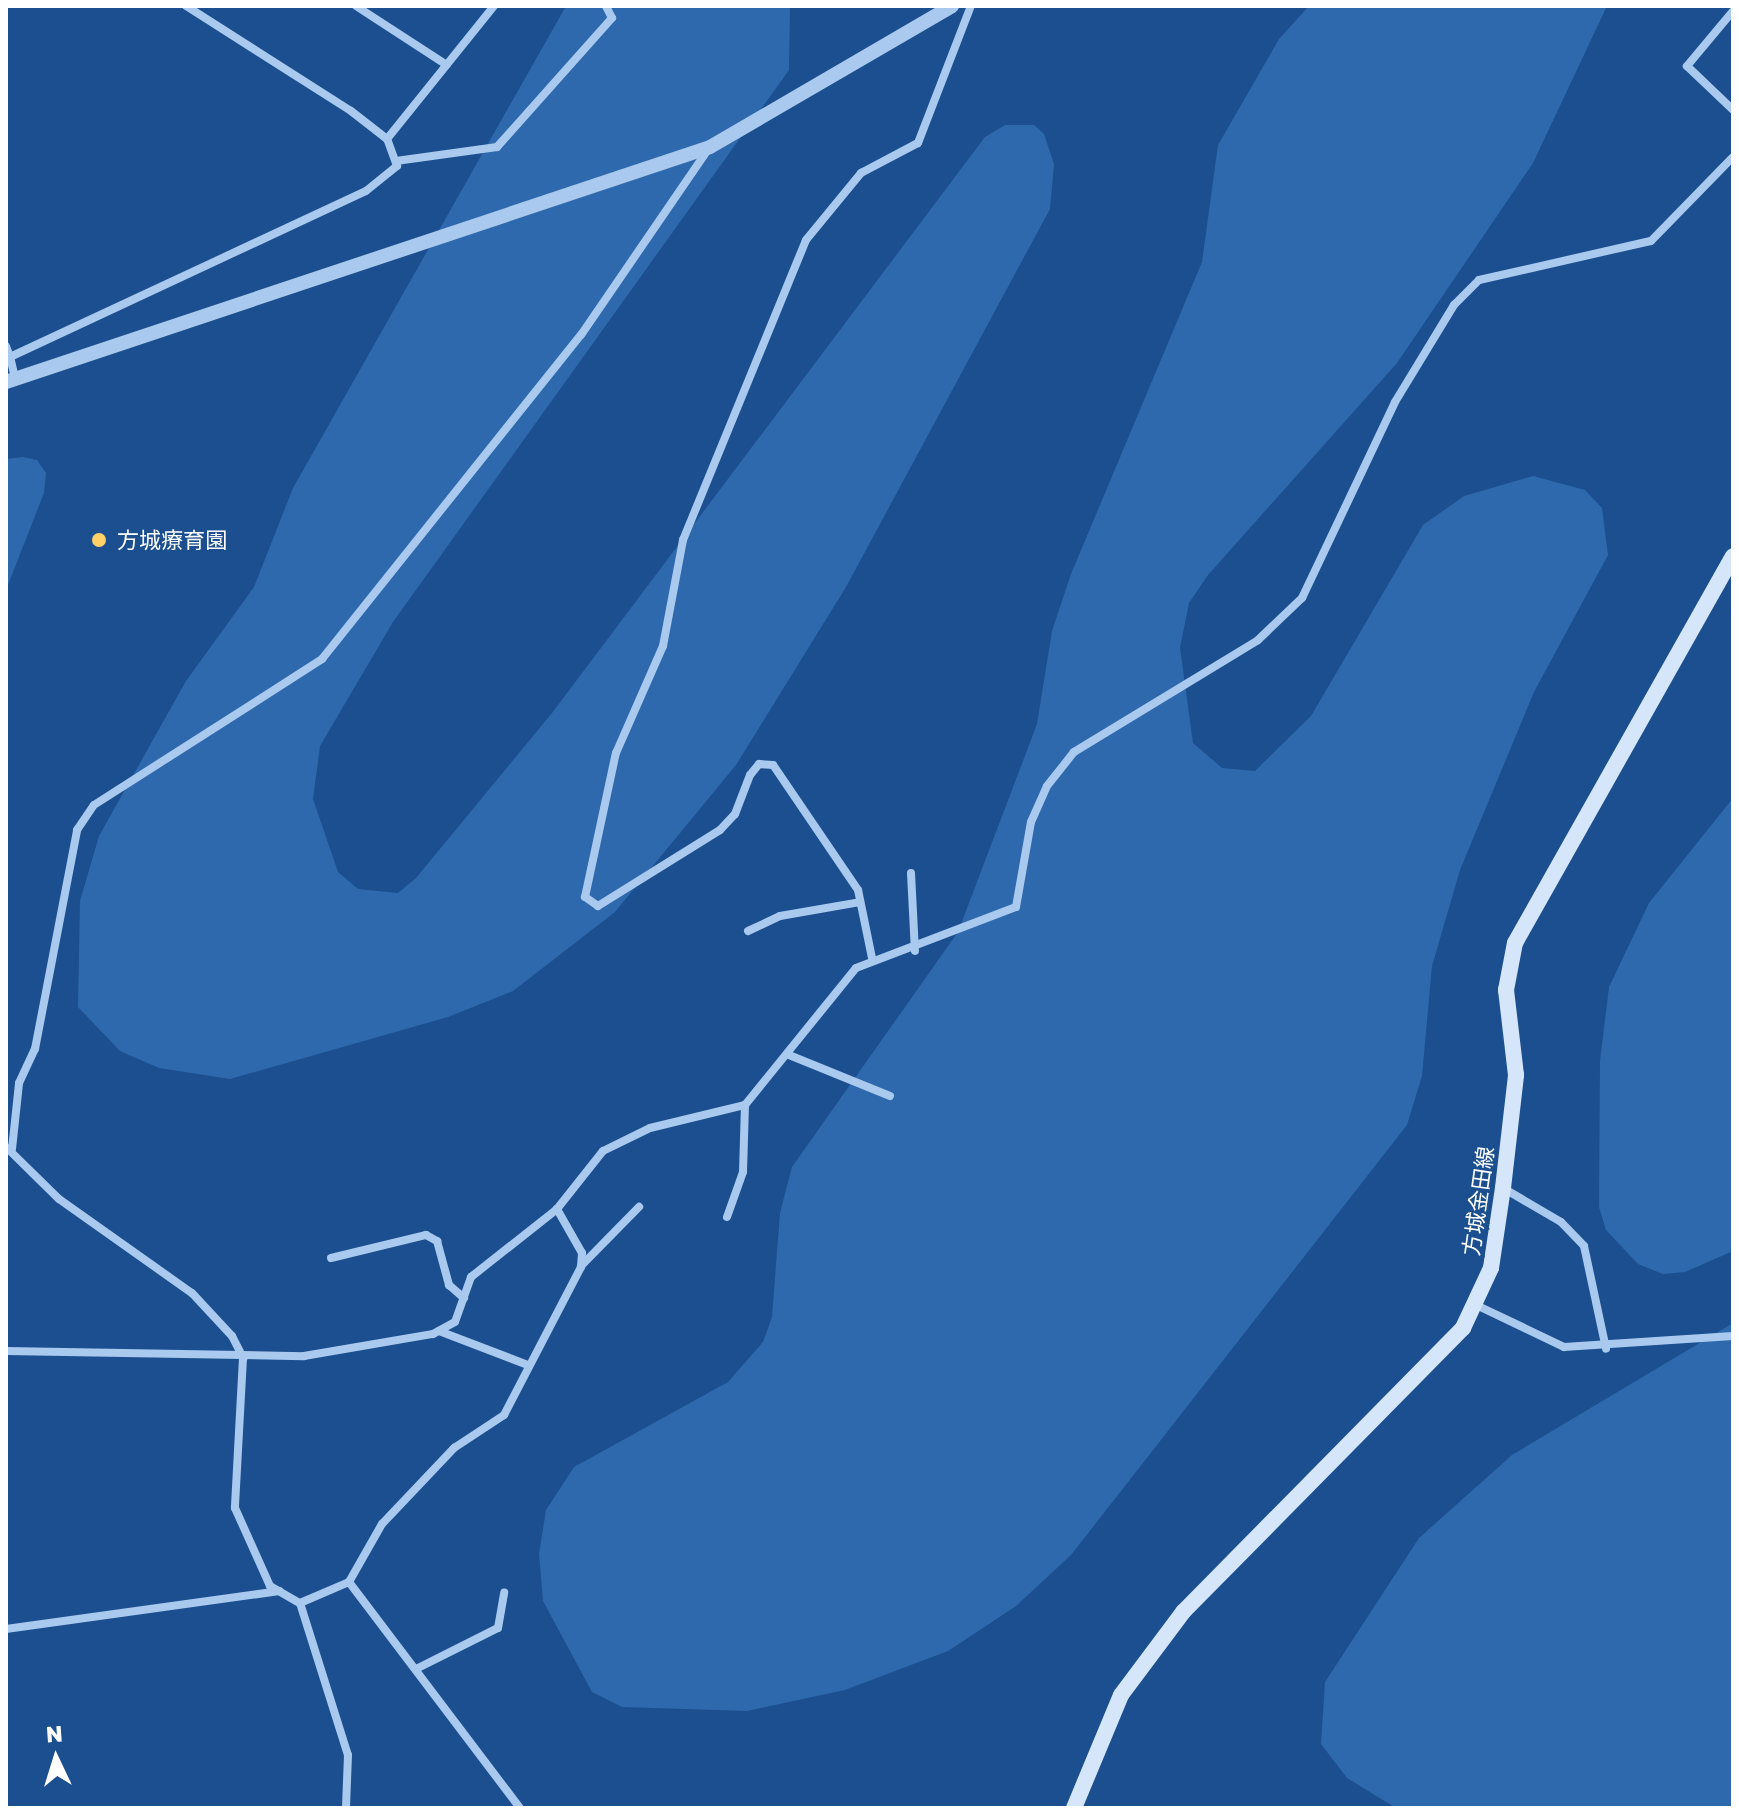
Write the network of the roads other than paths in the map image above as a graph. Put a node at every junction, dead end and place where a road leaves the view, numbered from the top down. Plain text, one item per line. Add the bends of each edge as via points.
1 (186, 6) edge
2 (356, 6) edge
3 (494, 6) edge
4 (606, 6) edge
5 (952, 6) edge
6 (971, 6) edge
7 (1733, 11) edge
8 (447, 65) junction
9 (1733, 110) edge
10 (387, 139) junction
11 (710, 147) junction
12 (1733, 157) edge
13 (396, 161) junction
14 (6, 346) edge
15 (10, 357) junction
16 (11, 380) edge
17 (1733, 556) edge
18 (911, 873) dead end
19 (860, 902) junction
20 (748, 931) dead end
21 (915, 951) junction
22 (872, 958) junction
23 (789, 1055) junction
24 (890, 1096) dead end
25 (745, 1105) junction
26 (9, 1148) edge
27 (1503, 1188) junction
28 (639, 1207) dead end
29 (557, 1209) junction
30 (727, 1217) dead end
31 (331, 1258) dead end
32 (581, 1267) junction
33 (464, 1298) junction
34 (1474, 1304) junction
35 (439, 1331) junction
36 (1733, 1336) edge
37 (1606, 1349) junction
38 (6, 1351) edge
39 (243, 1358) junction
40 (528, 1365) junction
41 (349, 1582) junction
42 (280, 1591) junction
43 (504, 1593) dead end
44 (300, 1603) junction
45 (6, 1629) edge
46 (418, 1668) junction
47 (346, 1808) edge
48 (520, 1808) edge
49 (1074, 1808) edge

1 - 10 street
2 - 8 street
3 - 8 street
4 - 13 street via 612,18 497,147
5 - 11 street
6 - 19 street via 918,143 861,173 806,240 683,540 663,646 616,753 585,897 598,906 720,830 759,764 773,765
7 - 9 street via 1687,66
8 - 10 street
10 - 13 street
11 - 16 street
11 - 26 street via 581,335 322,659 94,805 77,830 35,1049 19,1083
12 - 21 street via 1651,241 1479,280 1454,305 1395,402 1302,598 1258,640 1074,752 1031,822 1016,907
13 - 15 street via 376,186
14 - 15 street
15 - 16 street
17 - 27 main road, 方城金田線 via 1515,943 1506,990 1516,1075
18 - 21 street
19 - 20 street via 780,916
19 - 22 street
21 - 22 street
22 - 23 street via 832,992
23 - 24 street
23 - 25 street
25 - 29 street via 624,1137
25 - 30 street via 743,1172
26 - 39 street via 59,1199 192,1293
27 - 34 main road, 方城金田線 via 1491,1268
27 - 37 street via 1561,1222 1584,1246
28 - 32 street
29 - 32 street via 582,1253
29 - 33 street via 471,1277
31 - 33 street via 426,1235 437,1241 449,1285
32 - 40 street
33 - 35 street via 455,1322
34 - 37 street via 1564,1347
34 - 49 main road, 方城金田線 via 1463,1328 1183,1612 1121,1695
35 - 39 street via 362,1350
35 - 40 street
36 - 37 street
38 - 39 street
39 - 42 street via 235,1508 244,1540
40 - 41 street via 504,1415 454,1448 382,1524
41 - 44 street
41 - 46 street
42 - 44 street
42 - 45 street
43 - 46 street via 498,1628
44 - 47 street via 348,1755
46 - 48 street

